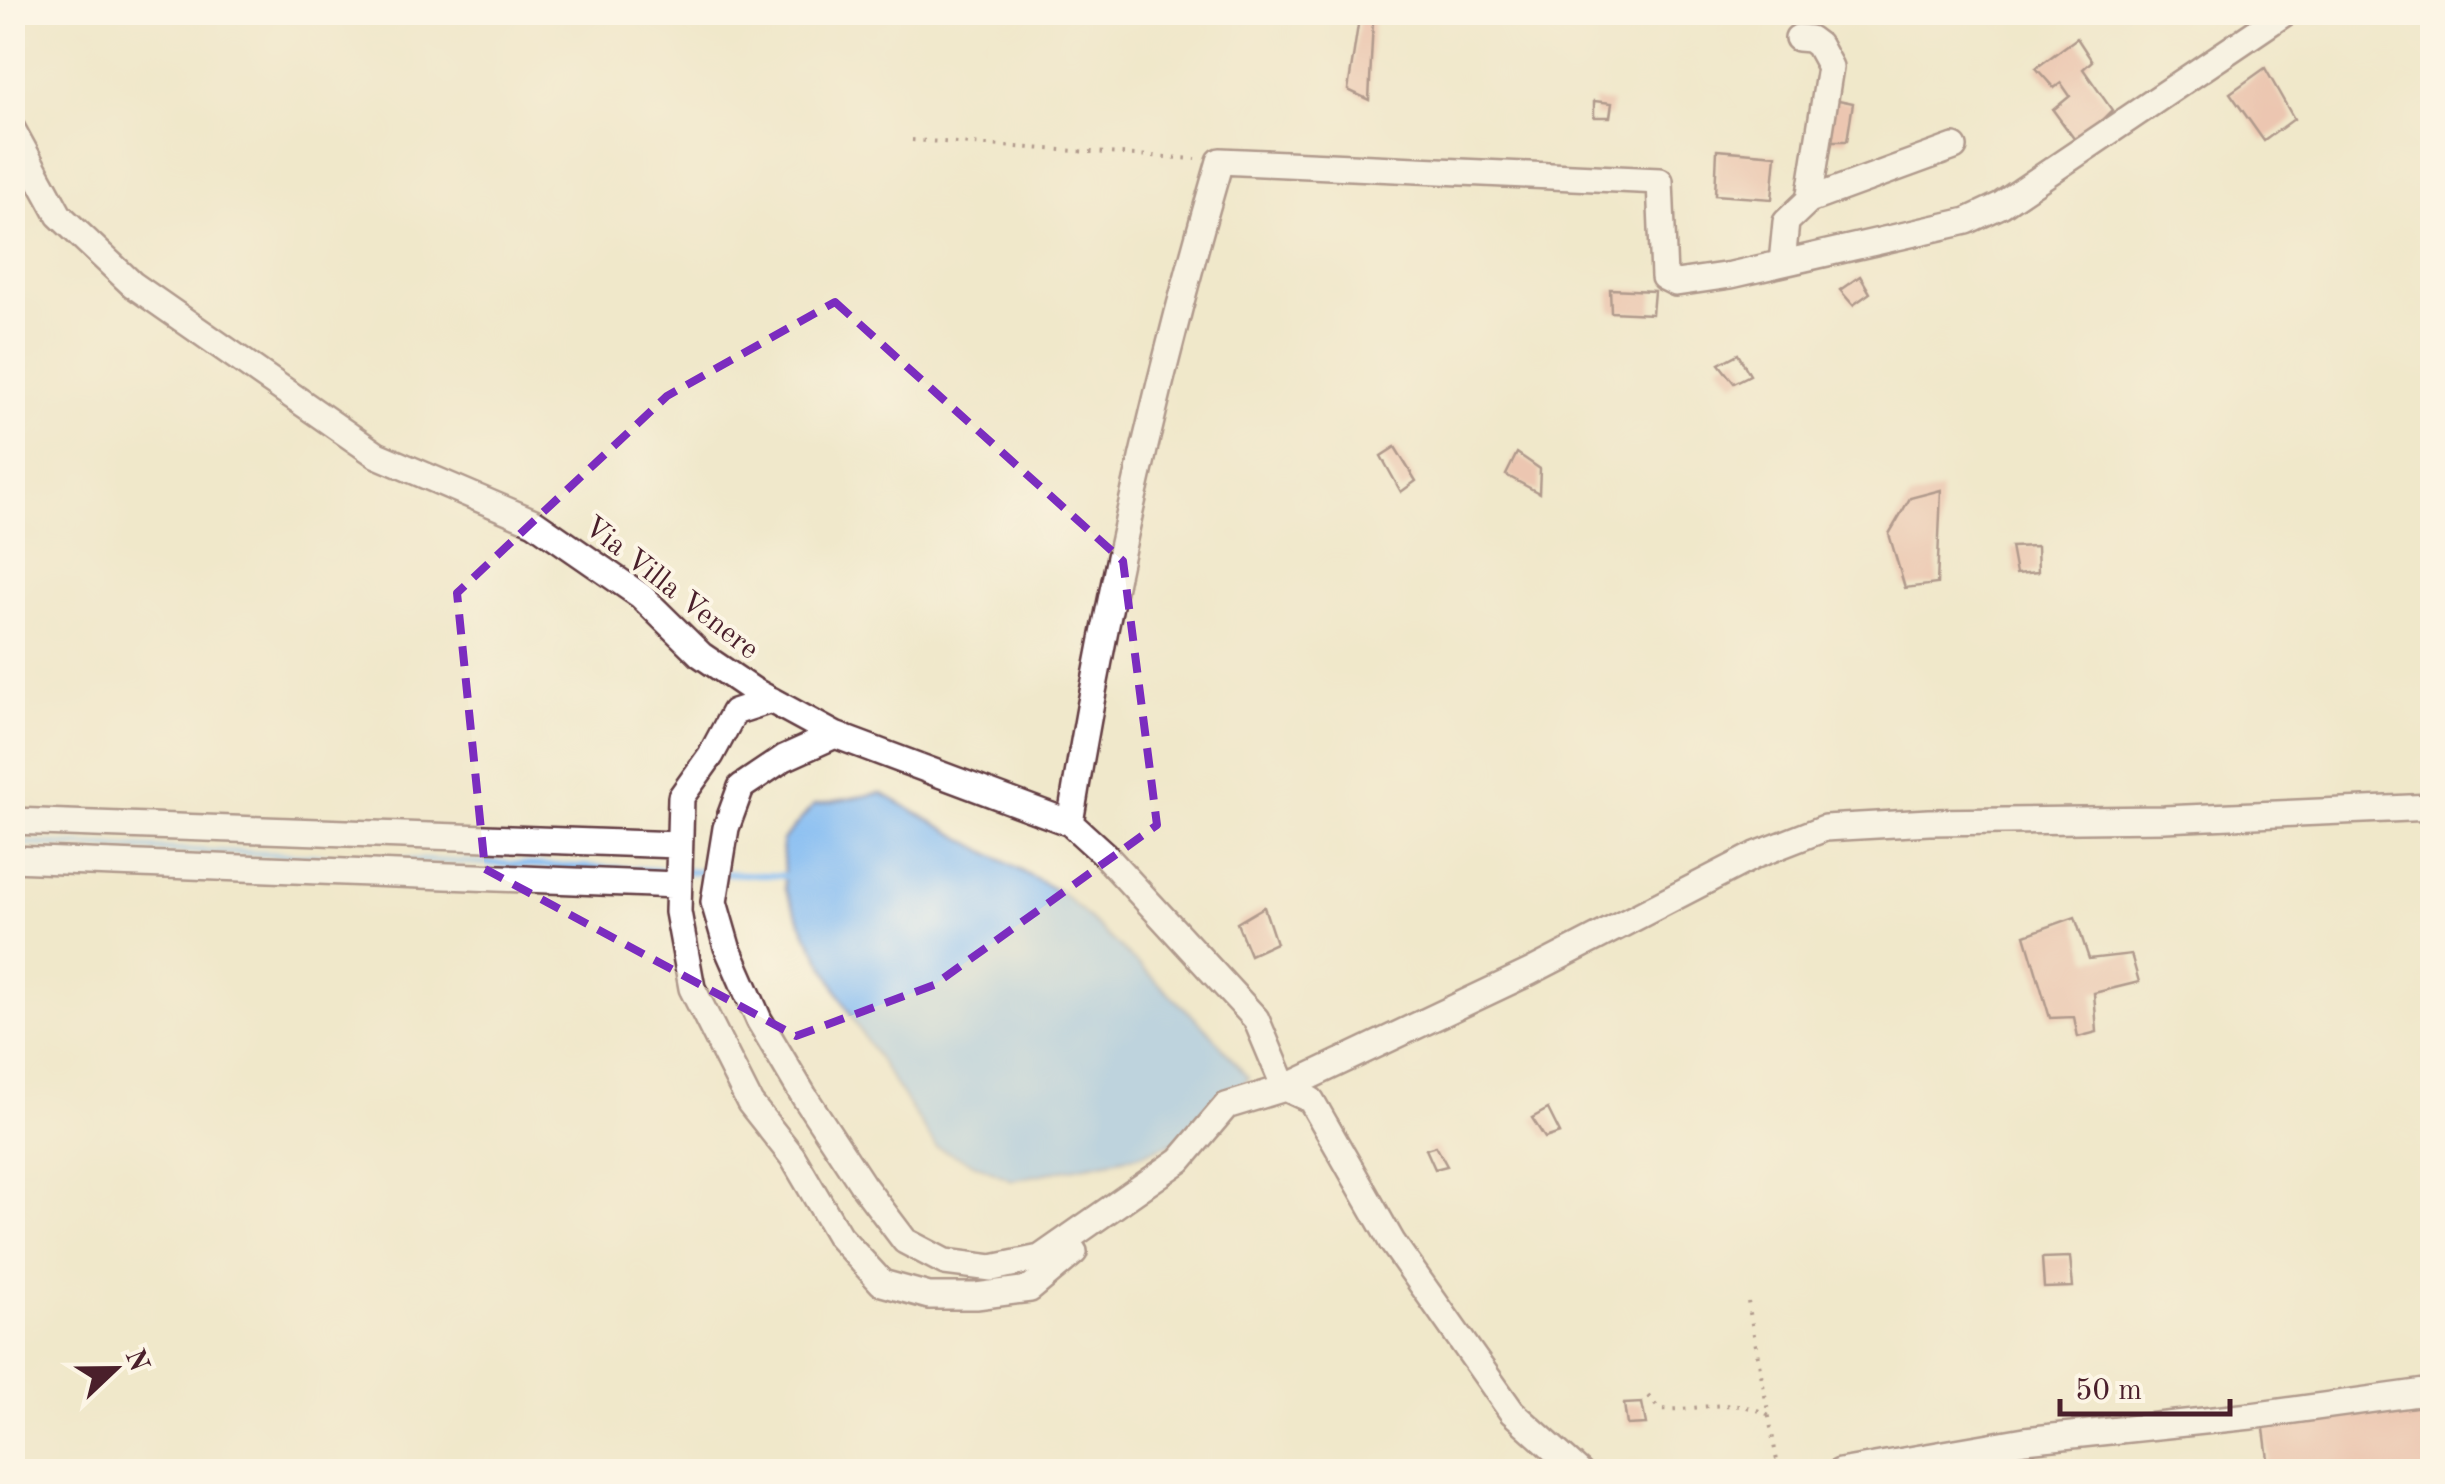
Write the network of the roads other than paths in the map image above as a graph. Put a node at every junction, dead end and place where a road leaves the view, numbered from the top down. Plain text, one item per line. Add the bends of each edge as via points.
1 (2286, 12) edge
2 (1798, 38) dead end
3 (12, 128) edge
4 (1954, 147) dead end
5 (1809, 200) junction
6 (1782, 263) junction
7 (771, 700) junction
8 (835, 735) junction
9 (2432, 807) edge
10 (12, 821) edge
11 (1070, 823) junction
12 (12, 859) edge
13 (678, 868) junction
14 (1284, 1088) junction
15 (1134, 1193) junction
16 (2432, 1392) edge
17 (1579, 1472) edge
18 (1840, 1472) edge

1 - 6 street via 2002,205 1967,221
2 - 5 street via 1818,45 1830,67
3 - 7 street, Via Villa Venere via 60,215 132,284 377,455 534,522 641,596 701,655
4 - 5 street
5 - 6 street via 1786,222
6 - 11 street via 1676,283 1664,277 1660,181 1220,161 1135,501
7 - 8 street, Via Villa Venere
7 - 13 street via 734,712 681,797
8 - 11 street, Via Villa Venere
8 - 15 street via 741,787 726,828 714,902 759,1020 804,1096 905,1241 945,1262 992,1268 1040,1258
9 - 14 street via 1825,828 1756,855
10 - 13 street
11 - 14 street, Via Villa Venere via 1256,1019
12 - 13 street
13 - 15 street via 684,957 708,1024 750,1103 792,1156 838,1236 882,1282 929,1296 1030,1290
14 - 15 street via 1226,1106 1180,1160
14 - 17 street via 1311,1100 1392,1242 1512,1412
16 - 18 street via 2025,1440

